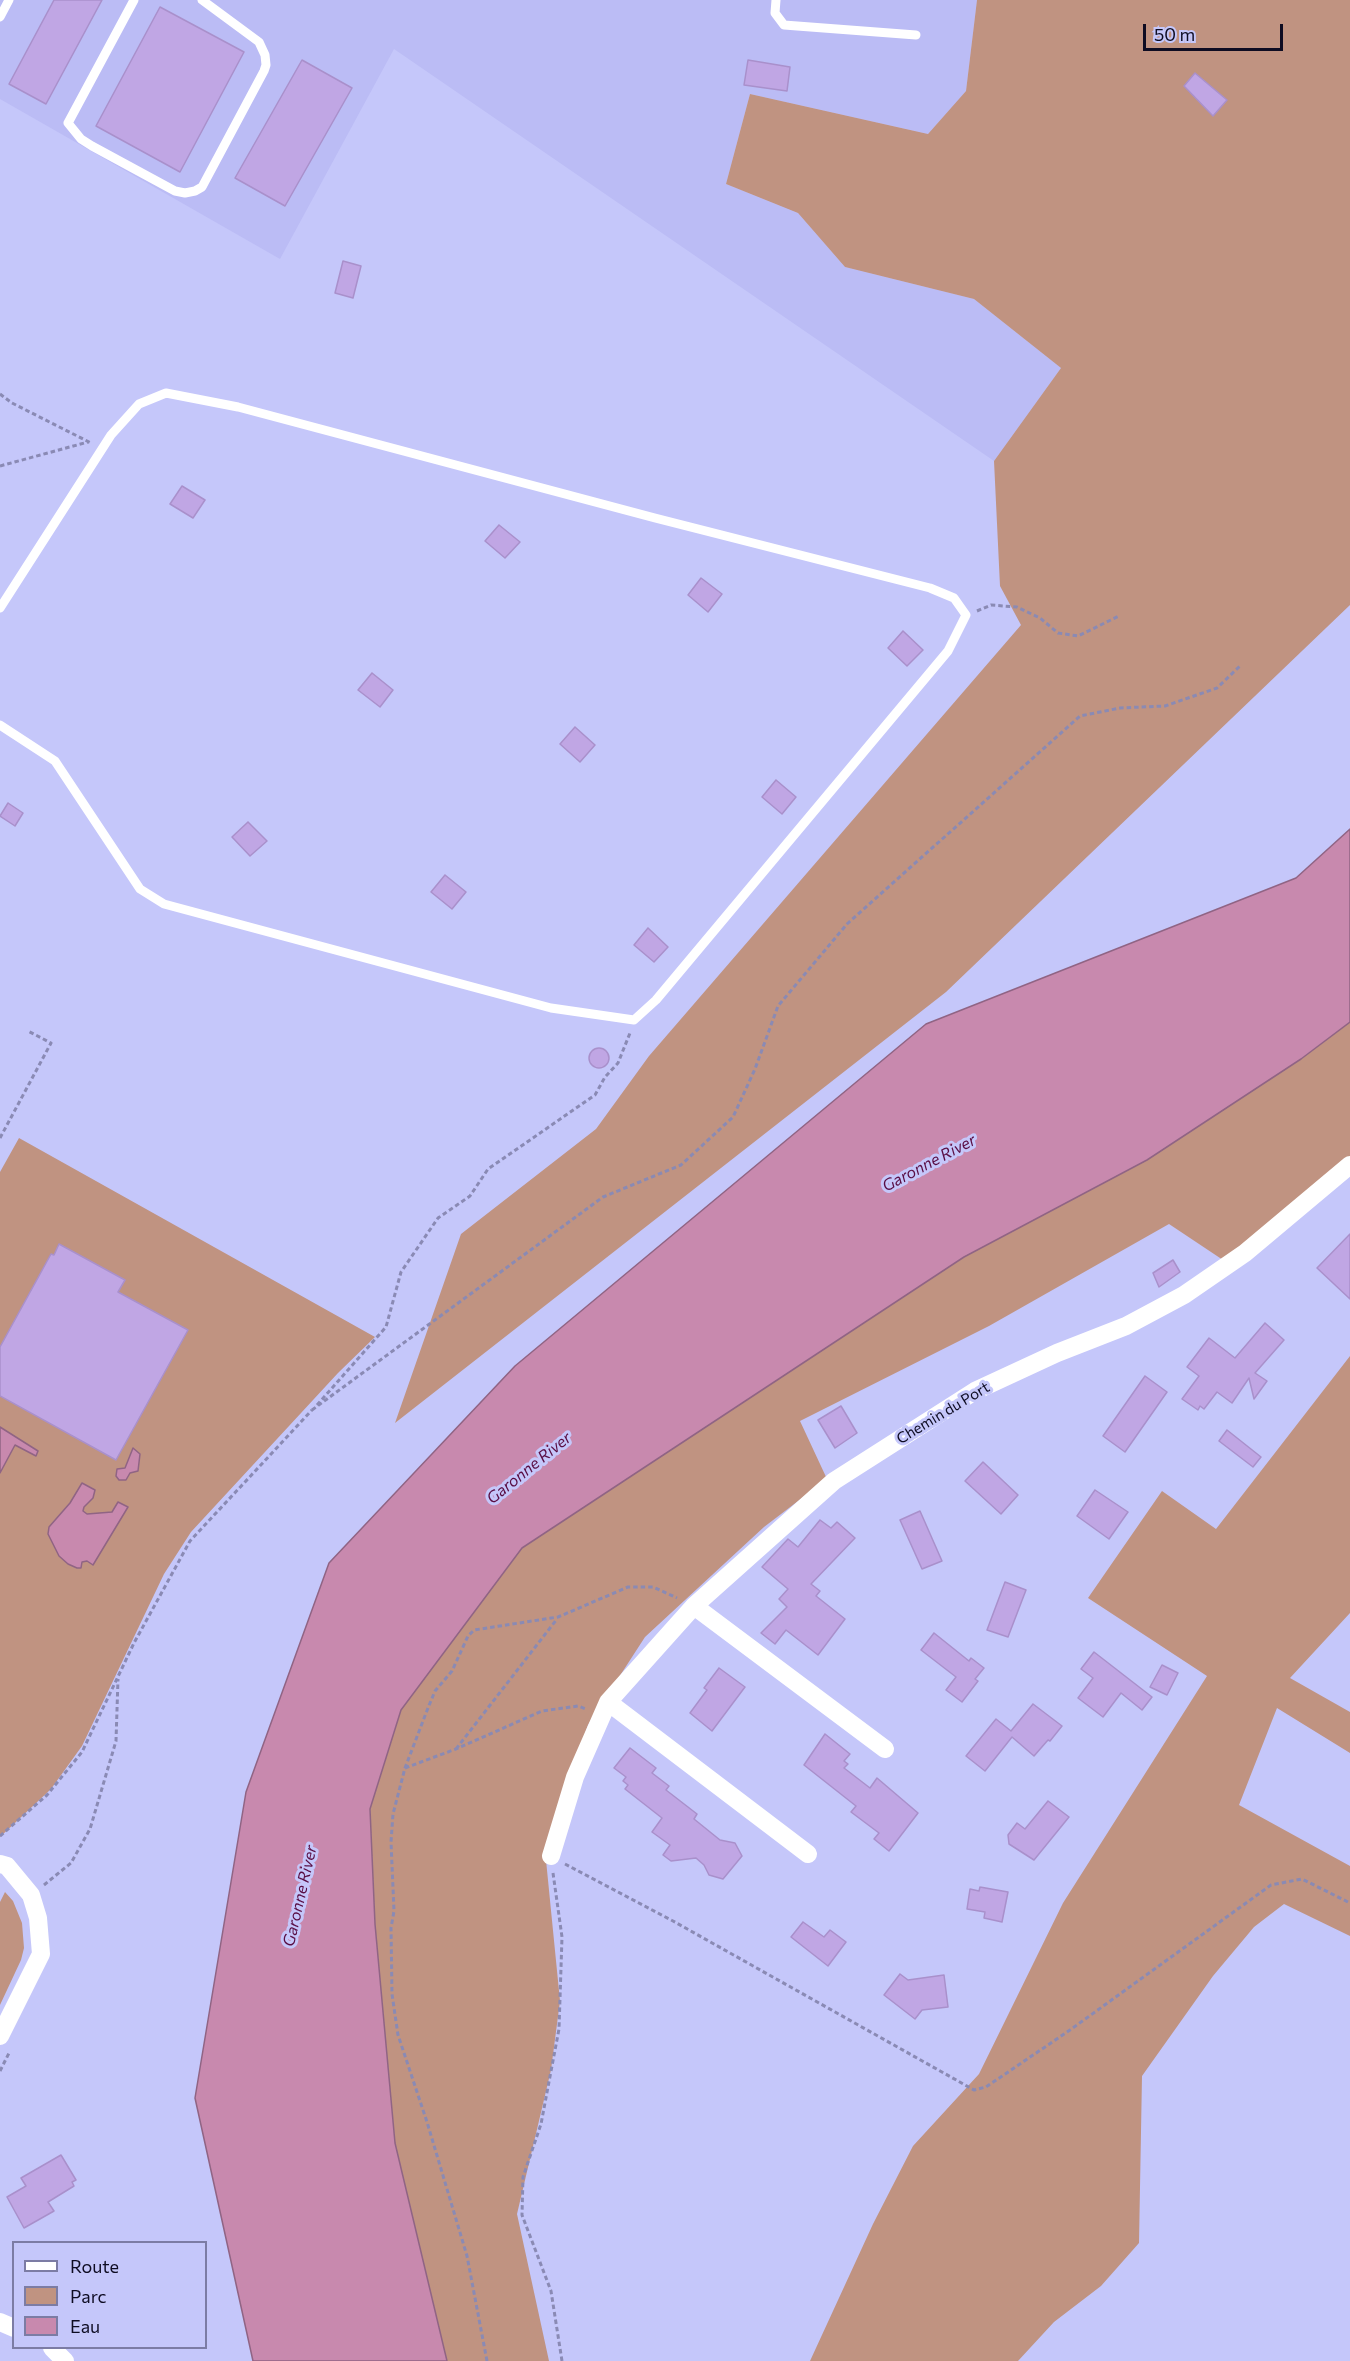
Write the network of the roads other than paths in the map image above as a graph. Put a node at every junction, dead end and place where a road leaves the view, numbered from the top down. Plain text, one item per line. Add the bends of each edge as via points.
1 (9, 0) edge
2 (134, 0) edge
3 (202, 0) edge
4 (776, 0) edge
5 (0, 17) edge
6 (916, 34) dead end
7 (0, 608) edge
8 (0, 725) edge
9 (1350, 1165) edge
10 (694, 1606) junction
11 (605, 1709) junction
12 (885, 1749) dead end
13 (808, 1854) dead end
14 (551, 1856) road end
15 (2, 1870) edge
16 (0, 2036) edge
17 (53, 2349) edge
18 (65, 2361) edge

1 - 5 lane
2 - 3 lane via 68,123 92,146 184,193 202,187 266,64 259,42
4 - 6 lane via 776,13 784,25
7 - 8 lane via 111,435 140,404 166,393 238,407 930,588 954,598 966,615 948,651 656,1000 634,1020 551,1008 165,904 140,889 55,761
9 - 10 street, Chemin du Port via 1245,1253 1184,1295 1126,1326 975,1391 834,1481
10 - 11 street, Chemin du Port
10 - 12 street
11 - 13 street
11 - 14 street, Chemin du Port via 575,1777
15 - 16 street via 31,1895 38,1918 41,1954
17 - 18 street

